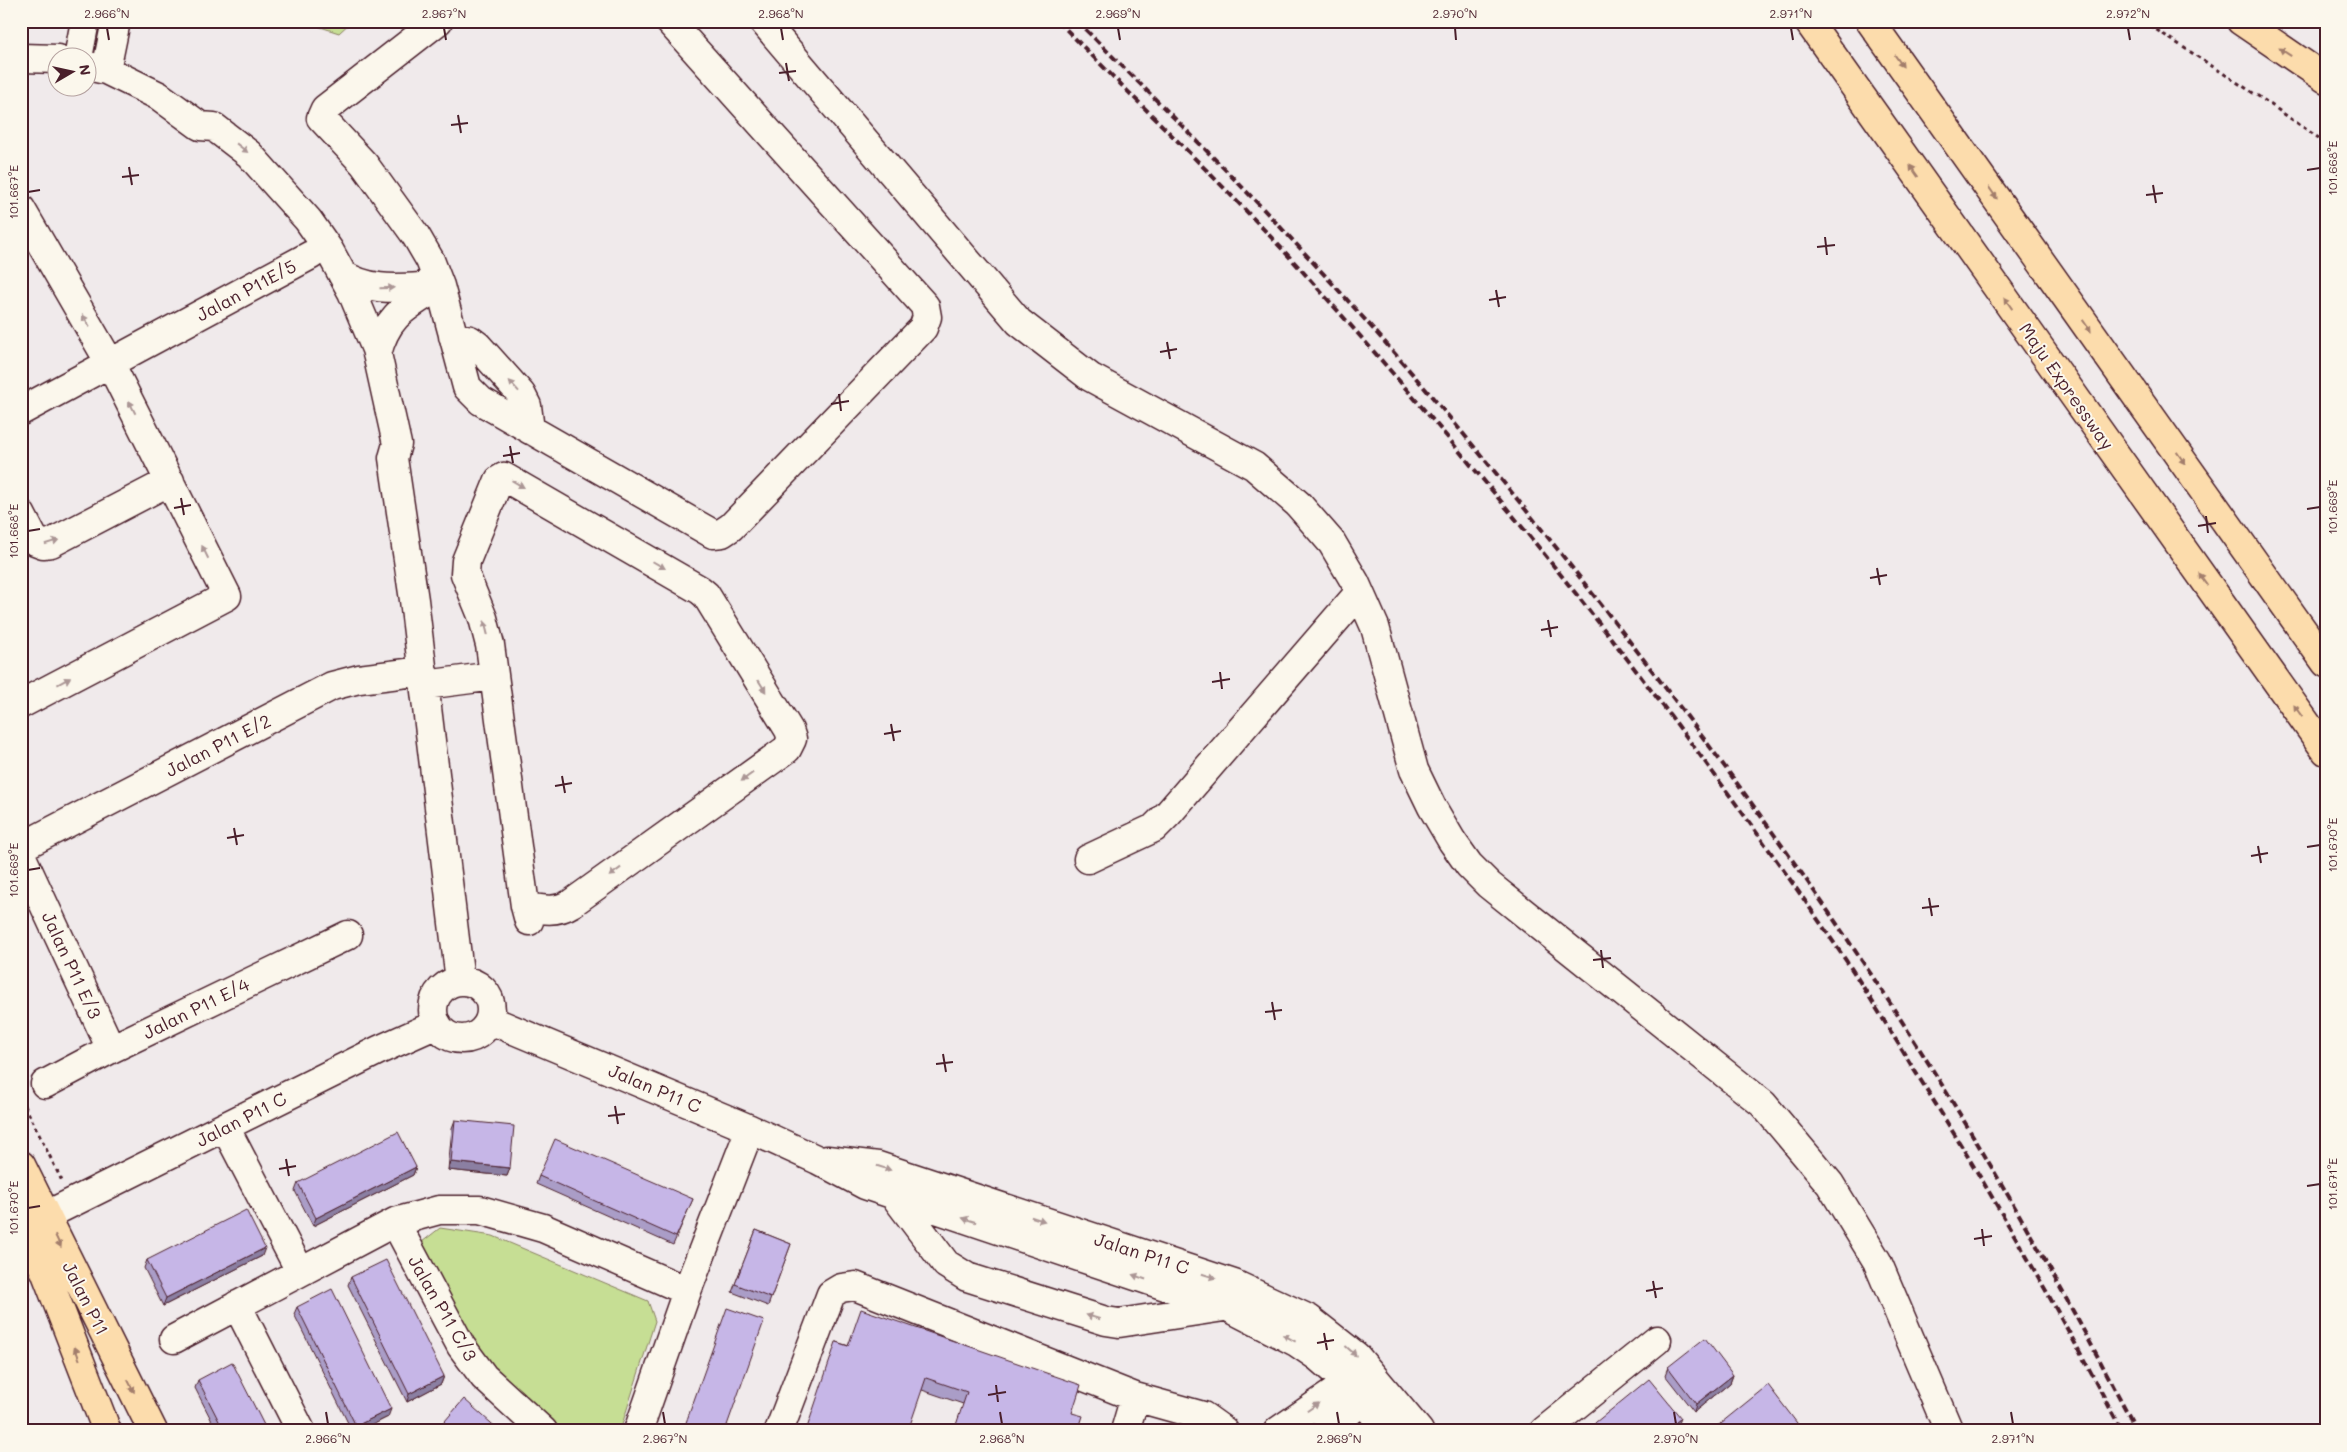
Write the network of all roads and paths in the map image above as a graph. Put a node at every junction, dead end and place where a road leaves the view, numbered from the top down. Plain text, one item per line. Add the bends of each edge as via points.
1 (85, 21) edge
2 (116, 21) edge
3 (438, 21) edge
4 (669, 21) edge
5 (763, 21) edge
6 (1808, 21) edge
7 (1870, 21) edge
8 (2143, 21) edge
9 (2240, 21) edge
10 (80, 48) edge
11 (21, 58) edge
12 (48, 59) edge
13 (98, 66) edge
14 (98, 68) edge
15 (2326, 79) edge
16 (200, 126) junction
17 (2326, 143) edge
18 (21, 208) edge
19 (311, 255) junction
20 (342, 274) junction
21 (440, 286) junction
22 (453, 336) junction
23 (377, 354) junction
24 (110, 363) junction
25 (21, 412) edge
26 (530, 430) junction
27 (393, 458) junction
28 (170, 481) junction
29 (21, 514) edge
30 (1360, 593) junction
31 (2326, 663) edge
32 (494, 676) junction
33 (424, 678) junction
34 (21, 704) edge
35 (2326, 751) edge
36 (21, 847) edge
37 (21, 855) edge
38 (1088, 859) dead end
39 (348, 935) dead end
40 (460, 981) junction
41 (490, 1020) junction
42 (437, 1024) junction
43 (111, 1048) junction
44 (45, 1084) dead end
45 (21, 1098) edge
46 (225, 1127) junction
47 (750, 1129) junction
48 (818, 1160) junction
49 (21, 1165) edge
50 (894, 1195) junction
51 (74, 1203) junction
52 (395, 1222) junction
53 (28, 1224) edge
54 (300, 1270) junction
55 (687, 1291) junction
56 (236, 1305) junction
57 (1228, 1307) junction
58 (174, 1339) dead end
59 (1657, 1340) dead end
60 (1356, 1391) junction
61 (1134, 1397) junction
62 (107, 1431) edge
63 (154, 1431) edge
64 (300, 1431) edge
65 (543, 1431) edge
66 (638, 1431) edge
67 (779, 1431) edge
68 (1125, 1431) edge
69 (1224, 1431) edge
70 (1278, 1431) edge
71 (1326, 1431) edge
72 (1388, 1431) edge
73 (1419, 1431) edge
74 (1544, 1431) edge
75 (1949, 1431) edge

1 - 10 street
2 - 13 street
3 - 21 street via 325,109 321,118 364,164 398,210 430,260
4 - 26 street via 925,306 927,317 923,328 722,533 714,534
5 - 30 street via 1019,322 1090,377 1254,466 1298,504 1332,543
35 -> 6 main road, Maju Expressway
7 -> 31 main road
8 - 17 path
15 -> 9 main road
11 - 12 street
14 - 16 street via 159,96
16 - 19 street via 205,142 268,199
16 -> 20 street via 214,127 262,167 308,220
24 -> 18 street
19 - 24 street, Jalan P11E/5
19 - 27 street via 338,302 360,357 383,448
20 -> 21 street via 356,284 376,288
20 - 23 street
21 - 22 street
21 - 23 street via 390,321 381,337
26 -> 22 street via 527,406 521,394 478,346 470,340
22 - 26 street via 466,387 481,401
23 - 27 street via 397,444
24 - 25 street, Jalan P11E/5
28 -> 24 street
27 - 33 street
29 -> 28 street via 35,541 51,544
34 -> 28 street via 227,596
30 - 38 street via 1154,828
30 - 75 street via 1375,627 1414,770 1452,841 1489,885 1763,1104 1830,1184 1877,1260
32 -> 32 street via 483,618 465,574 466,561 496,486 504,477 706,595 789,730 792,740 786,749 572,903 562,909 527,913
32 - 33 street, Jalan P11 E/2
33 - 36 street, Jalan P11 E/2 via 359,679 332,686
33 - 40 street
37 - 43 street, Jalan P11 E/3
39 - 43 street, Jalan P11 E/4
40 - 41 street via 478,986 485,992 492,1009
40 - 42 street via 438,994 433,1012
41 - 42 street via 481,1033 464,1040 446,1035
41 - 47 street, Jalan P11 C
42 - 46 street, Jalan P11 C
43 - 44 street, Jalan P11 E/4
45 - 51 path
46 - 51 street, Jalan P11 C
46 - 54 street
47 - 48 street, Jalan P11 C
47 - 55 street
48 - 50 street, Jalan P11 C via 865,1185
48 -> 73 street, Jalan P11 C via 878,1166 1234,1284 1309,1319 1332,1335 1356,1356
49 - 53 main road, Jalan P11
57 -> 50 street, Jalan P11 C
57 -> 50 street via 1119,1323 966,1277 946,1264
51 - 53 street, Jalan P11 C
52 - 54 street
52 - 55 street via 439,1210 480,1210 543,1228
52 - 65 street, Jalan P11 C/3 via 461,1346 484,1376
62 -> 53 main road, Jalan P11
53 -> 63 main road, Jalan P11
54 - 56 street
55 - 66 street
56 - 58 street
56 - 64 street
60 -> 57 street, Jalan P11 C via 1296,1342
59 - 74 street
70 -> 60 street
60 - 71 street
60 - 72 street, Jalan P11 C
61 - 67 street via 855,1286 841,1288 831,1294
61 - 68 street
61 - 69 street via 1203,1416

